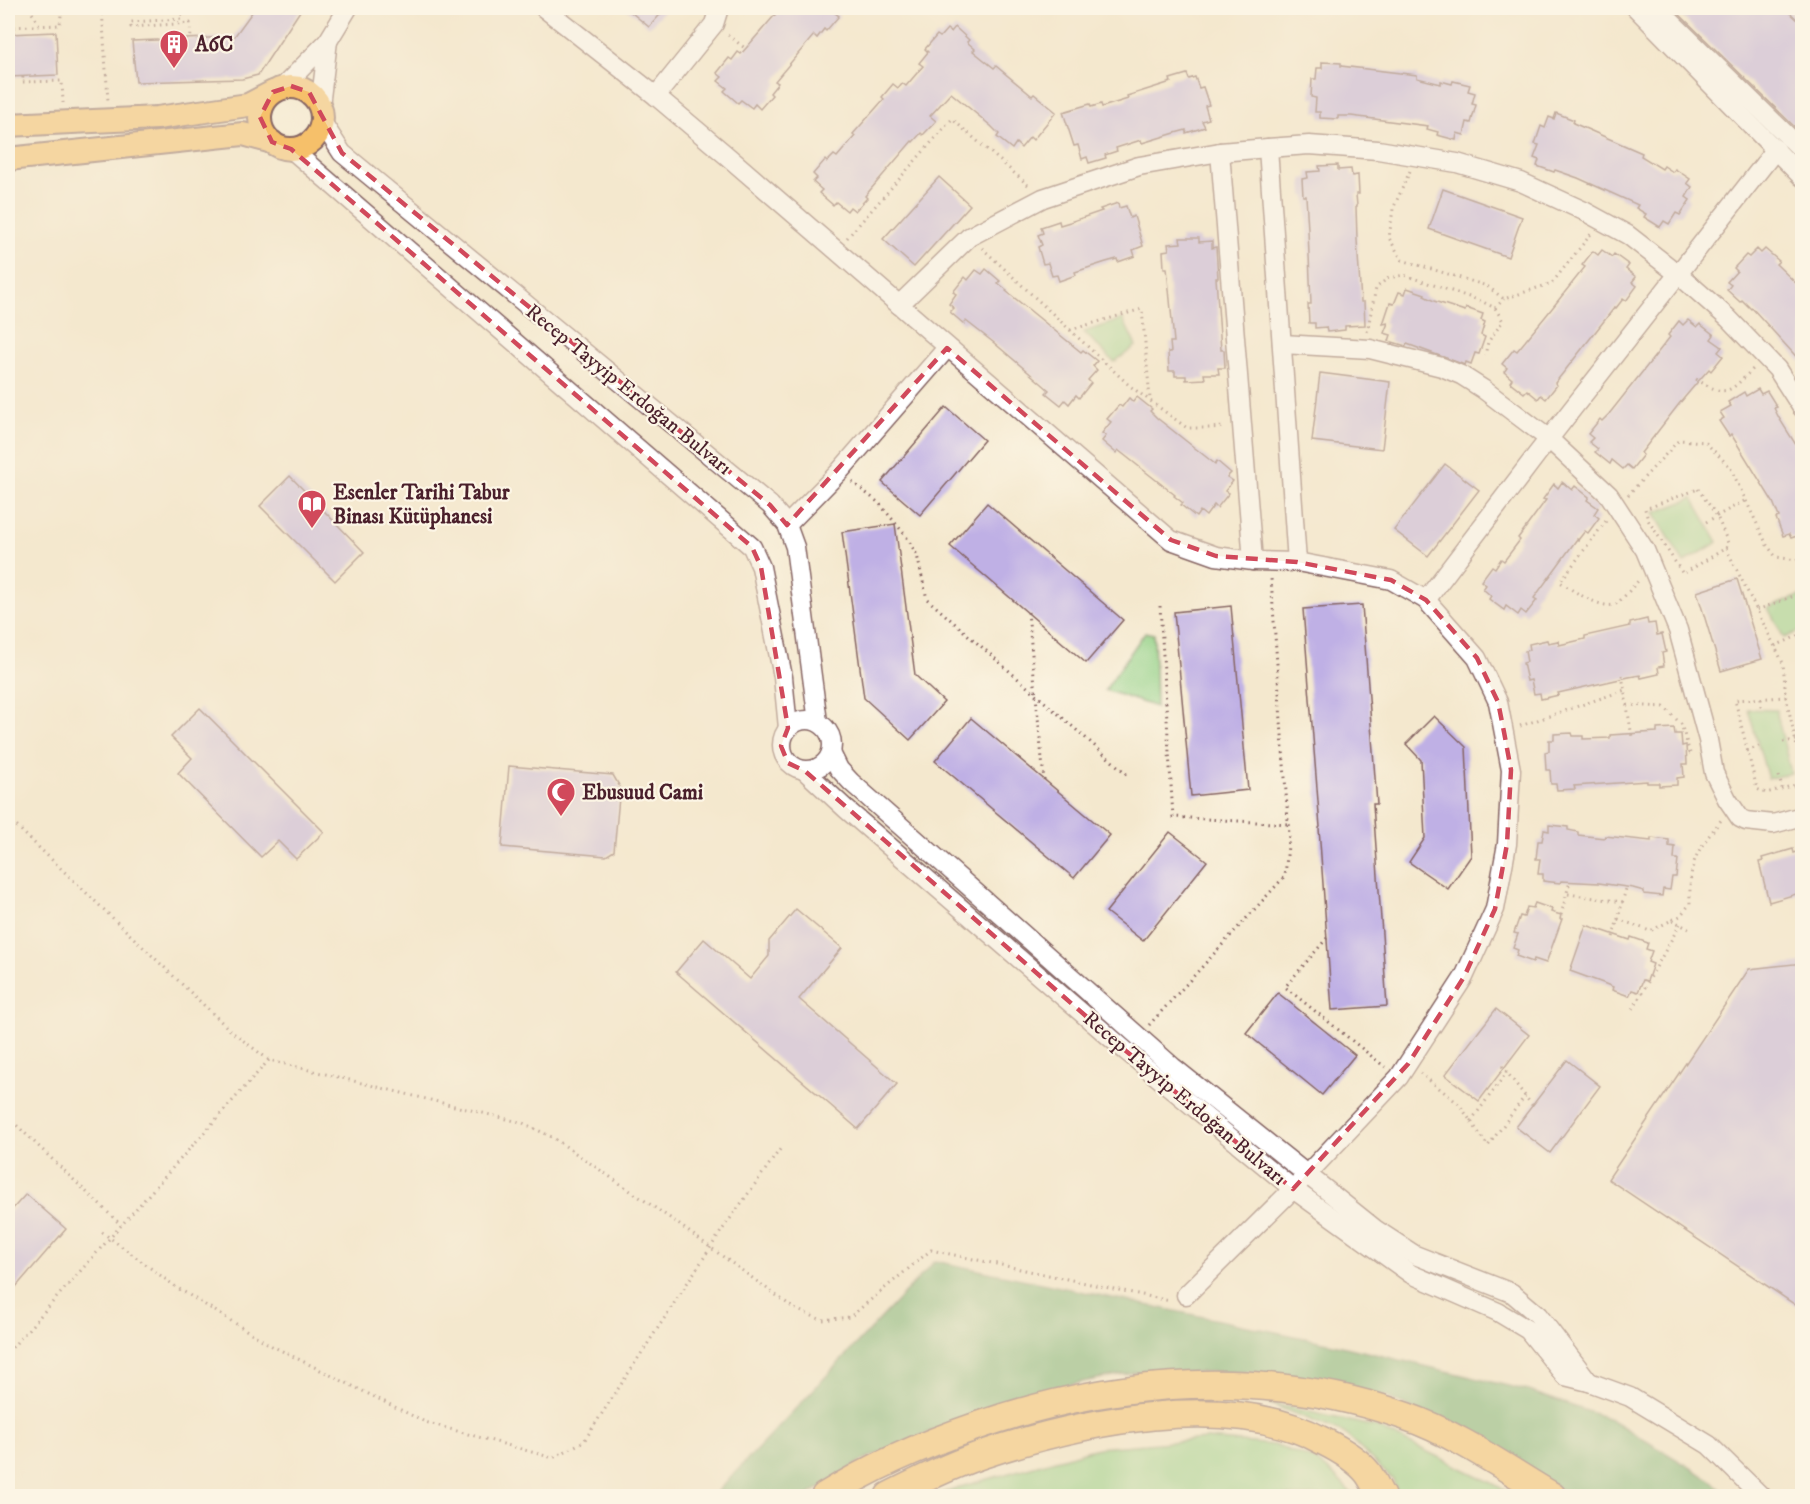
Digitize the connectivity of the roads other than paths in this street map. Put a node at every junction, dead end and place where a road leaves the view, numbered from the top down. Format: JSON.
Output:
{"nodes":[{"id":1,"x":348,"y":8,"type":"edge"},
{"id":2,"x":544,"y":8,"type":"edge"},
{"id":3,"x":719,"y":8,"type":"edge"},
{"id":4,"x":1635,"y":8,"type":"edge"},
{"id":5,"x":1657,"y":8,"type":"edge"},
{"id":6,"x":328,"y":41,"type":"junction"},
{"id":7,"x":277,"y":90,"type":"junction"},
{"id":8,"x":656,"y":96,"type":"junction"},
{"id":9,"x":321,"y":114,"type":"junction"},
{"id":10,"x":8,"y":125,"type":"edge"},
{"id":11,"x":281,"y":146,"type":"junction"},
{"id":12,"x":1268,"y":148,"type":"junction"},
{"id":13,"x":1776,"y":150,"type":"junction"},
{"id":14,"x":1803,"y":150,"type":"edge"},
{"id":15,"x":1220,"y":152,"type":"junction"},
{"id":16,"x":8,"y":159,"type":"edge"},
{"id":17,"x":1803,"y":177,"type":"edge"},
{"id":18,"x":1678,"y":274,"type":"junction"},
{"id":19,"x":899,"y":305,"type":"junction"},
{"id":20,"x":1282,"y":344,"type":"junction"},
{"id":21,"x":947,"y":348,"type":"junction"},
{"id":22,"x":1803,"y":408,"type":"edge"},
{"id":23,"x":1548,"y":439,"type":"junction"},
{"id":24,"x":787,"y":525,"type":"junction"},
{"id":25,"x":1261,"y":561,"type":"junction"},
{"id":26,"x":1297,"y":562,"type":"junction"},
{"id":27,"x":1426,"y":600,"type":"junction"},
{"id":28,"x":818,"y":722,"type":"junction"},
{"id":29,"x":788,"y":728,"type":"junction"},
{"id":30,"x":831,"y":753,"type":"junction"},
{"id":31,"x":805,"y":771,"type":"junction"},
{"id":32,"x":1803,"y":816,"type":"edge"},
{"id":33,"x":1307,"y":1174,"type":"junction"},
{"id":34,"x":1293,"y":1189,"type":"junction"},
{"id":35,"x":1186,"y":1295,"type":"dead end"},
{"id":36,"x":1589,"y":1382,"type":"junction"},
{"id":37,"x":825,"y":1497,"type":"edge"},
{"id":38,"x":889,"y":1497,"type":"edge"},
{"id":39,"x":1382,"y":1497,"type":"edge"},
{"id":40,"x":1552,"y":1497,"type":"edge"},
{"id":41,"x":1761,"y":1497,"type":"edge"}],
"edges":[{"from":1,"to":6,"type":"street"},
{"from":2,"to":8,"type":"street"},
{"from":3,"to":8,"type":"street"},
{"from":4,"to":13,"type":"street"},
{"from":5,"to":14,"type":"street"},
{"from":6,"to":7,"type":"street"},
{"from":6,"to":9,"type":"street"},
{"from":7,"to":9,"type":"main road"},
{"from":7,"to":10,"type":"main road"},
{"from":7,"to":11,"type":"main road"},
{"from":8,"to":19,"type":"street"},
{"from":9,"to":11,"type":"main road"},
{"from":9,"to":24,"type":"street","name":"Recep Tayyip Erdoğan Bulvarı"},
{"from":11,"to":16,"type":"main road","name":"Recep Tayyip Erdoğan Bulvarı"},
{"from":11,"to":29,"type":"street","name":"Recep Tayyip Erdoğan Bulvarı"},
{"from":12,"to":15,"type":"street"},
{"from":12,"to":18,"type":"street"},
{"from":12,"to":20,"type":"street"},
{"from":13,"to":17,"type":"street"},
{"from":13,"to":18,"type":"street"},
{"from":15,"to":19,"type":"street"},
{"from":15,"to":25,"type":"street"},
{"from":18,"to":22,"type":"street"},
{"from":18,"to":23,"type":"street"},
{"from":19,"to":21,"type":"street"},
{"from":20,"to":23,"type":"street"},
{"from":20,"to":26,"type":"street"},
{"from":21,"to":24,"type":"street"},
{"from":21,"to":25,"type":"street"},
{"from":23,"to":27,"type":"street"},
{"from":23,"to":32,"type":"street"},
{"from":24,"to":28,"type":"street","name":"Recep Tayyip Erdoğan Bulvarı"},
{"from":25,"to":26,"type":"street"},
{"from":26,"to":27,"type":"street"},
{"from":27,"to":33,"type":"street"},
{"from":28,"to":29,"type":"street"},
{"from":28,"to":30,"type":"street"},
{"from":29,"to":31,"type":"street"},
{"from":30,"to":31,"type":"street"},
{"from":30,"to":33,"type":"street","name":"Recep Tayyip Erdoğan Bulvarı"},
{"from":31,"to":34,"type":"street","name":"Recep Tayyip Erdoğan Bulvarı"},
{"from":33,"to":34,"type":"street"},
{"from":33,"to":36,"type":"street","name":"Recep Tayyip Erdoğan Bulvarı"},
{"from":34,"to":35,"type":"street"},
{"from":34,"to":36,"type":"street","name":"Recep Tayyip Erdoğan Bulvarı"},
{"from":36,"to":41,"type":"street","name":"Recep Tayyip Erdoğan Bulvarı"},
{"from":37,"to":40,"type":"highway"},
{"from":38,"to":39,"type":"highway"}]}
